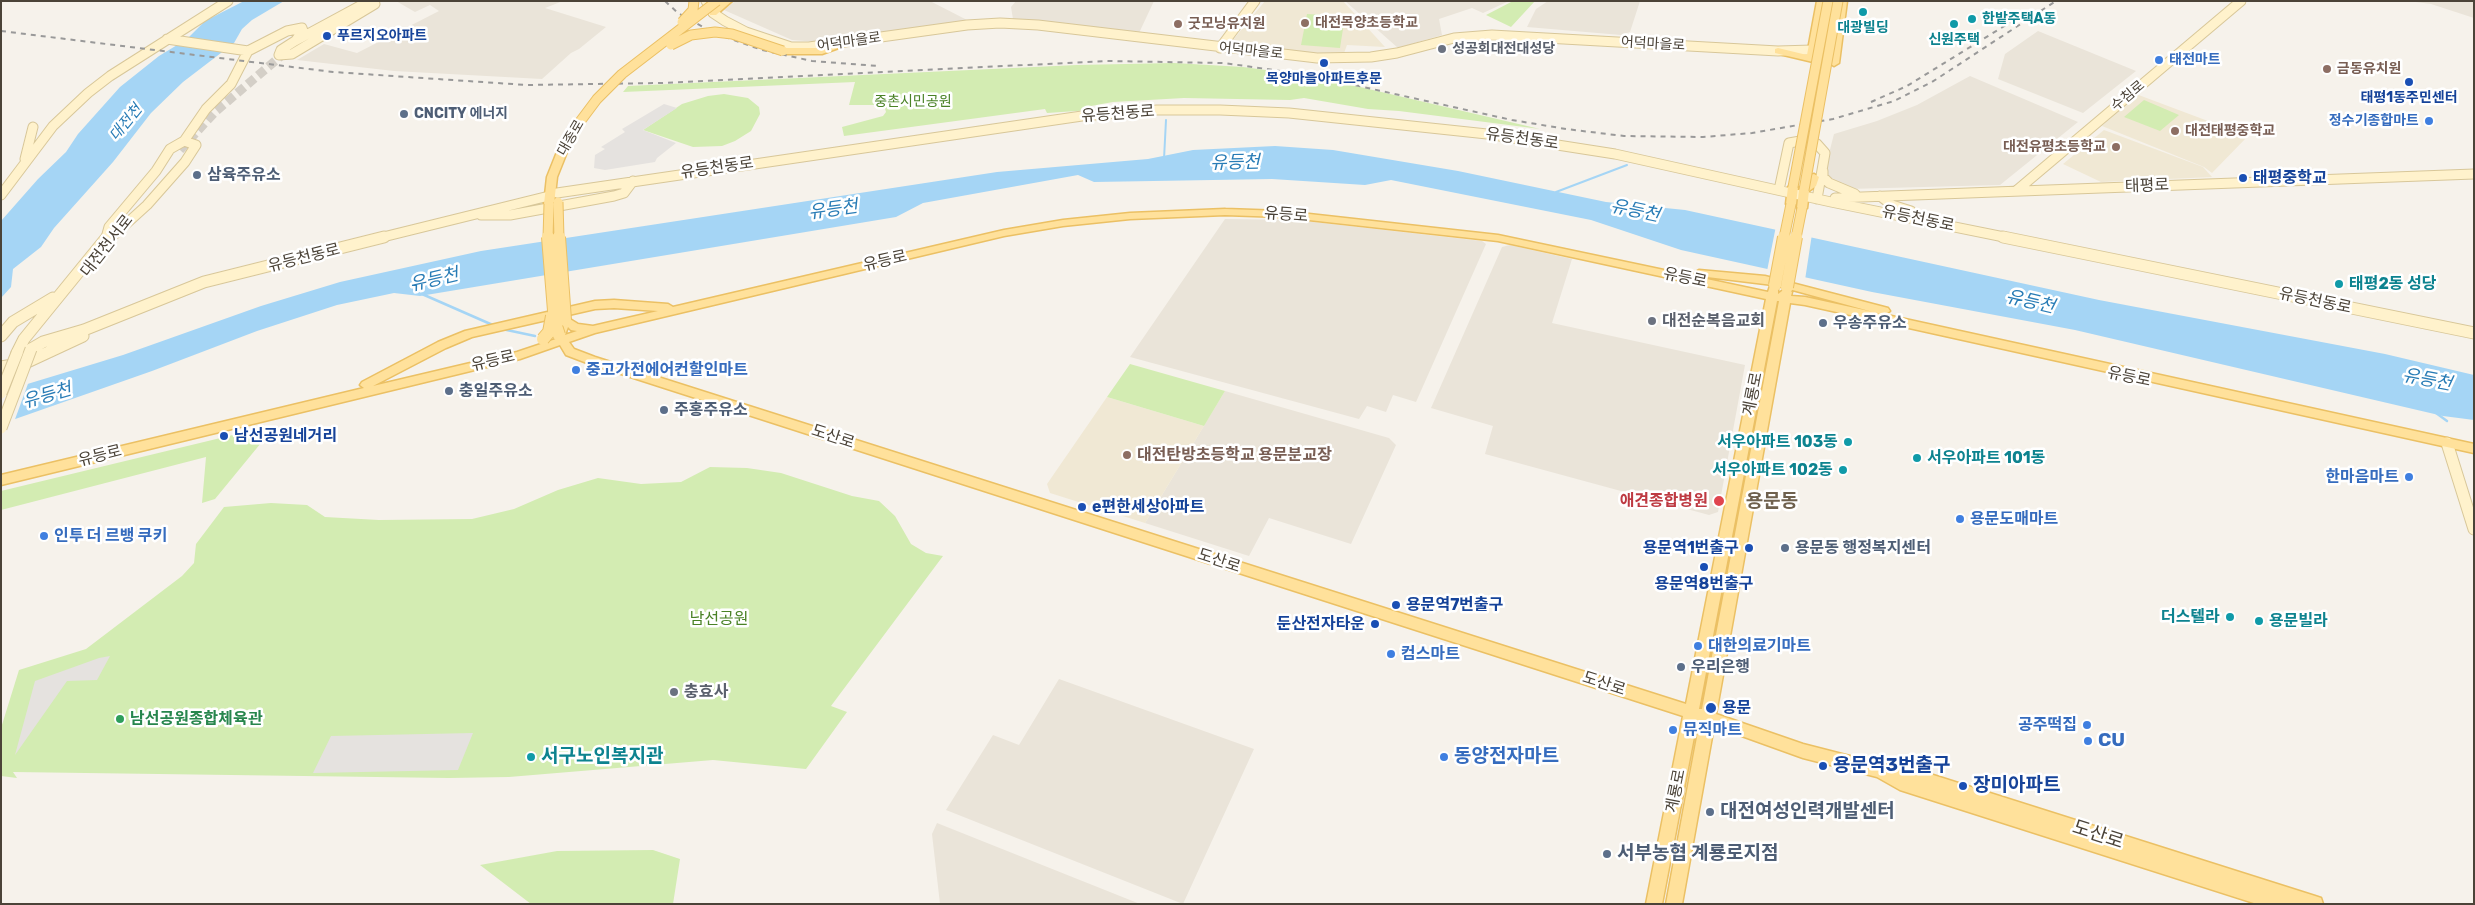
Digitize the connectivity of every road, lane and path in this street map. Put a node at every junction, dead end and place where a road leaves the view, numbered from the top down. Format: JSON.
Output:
{"nodes":[{"id":1,"x":226,"y":1,"type":"edge"},
{"id":2,"x":694,"y":1,"type":"edge"},
{"id":3,"x":718,"y":1,"type":"edge"},
{"id":4,"x":726,"y":1,"type":"edge"},
{"id":5,"x":1256,"y":1,"type":"edge"},
{"id":6,"x":1821,"y":1,"type":"edge"},
{"id":7,"x":1828,"y":1,"type":"edge"},
{"id":8,"x":1838,"y":1,"type":"edge"},
{"id":9,"x":1843,"y":1,"type":"edge"},
{"id":10,"x":2240,"y":1,"type":"edge"},
{"id":11,"x":374,"y":2,"type":"edge"},
{"id":12,"x":709,"y":3,"type":"edge"},
{"id":13,"x":713,"y":14,"type":"junction"},
{"id":14,"x":167,"y":39,"type":"junction"},
{"id":15,"x":844,"y":43,"type":"junction"},
{"id":16,"x":294,"y":46,"type":"junction"},
{"id":17,"x":661,"y":47,"type":"junction"},
{"id":18,"x":1220,"y":48,"type":"junction"},
{"id":19,"x":244,"y":50,"type":"junction"},
{"id":20,"x":1778,"y":51,"type":"joint"},
{"id":21,"x":1810,"y":56,"type":"junction"},
{"id":22,"x":33,"y":127,"type":"dead end"},
{"id":23,"x":185,"y":147,"type":"junction"},
{"id":24,"x":23,"y":165,"type":"junction"},
{"id":25,"x":1819,"y":174,"type":"junction"},
{"id":26,"x":2474,"y":174,"type":"edge"},
{"id":27,"x":2032,"y":177,"type":"junction"},
{"id":28,"x":633,"y":181,"type":"junction"},
{"id":29,"x":2056,"y":189,"type":"junction"},
{"id":30,"x":1780,"y":190,"type":"junction"},
{"id":31,"x":2016,"y":190,"type":"junction"},
{"id":32,"x":1804,"y":193,"type":"junction"},
{"id":33,"x":1,"y":195,"type":"edge"},
{"id":34,"x":1792,"y":195,"type":"junction"},
{"id":35,"x":1869,"y":196,"type":"junction"},
{"id":36,"x":1880,"y":196,"type":"junction"},
{"id":37,"x":553,"y":199,"type":"junction"},
{"id":38,"x":1819,"y":199,"type":"junction"},
{"id":39,"x":474,"y":214,"type":"junction"},
{"id":40,"x":110,"y":236,"type":"junction"},
{"id":41,"x":1634,"y":267,"type":"junction"},
{"id":42,"x":80,"y":270,"type":"junction"},
{"id":43,"x":1780,"y":292,"type":"junction"},
{"id":44,"x":165,"y":296,"type":"junction"},
{"id":45,"x":554,"y":301,"type":"junction"},
{"id":46,"x":698,"y":306,"type":"junction"},
{"id":47,"x":565,"y":320,"type":"junction"},
{"id":48,"x":43,"y":327,"type":"junction"},
{"id":49,"x":2474,"y":327,"type":"edge"},
{"id":50,"x":596,"y":329,"type":"junction"},
{"id":51,"x":2474,"y":333,"type":"edge"},
{"id":52,"x":1,"y":336,"type":"edge"},
{"id":53,"x":63,"y":336,"type":"junction"},
{"id":54,"x":561,"y":338,"type":"junction"},
{"id":55,"x":1980,"y":340,"type":"junction"},
{"id":56,"x":30,"y":349,"type":"junction"},
{"id":57,"x":520,"y":355,"type":"junction"},
{"id":58,"x":1,"y":367,"type":"edge"},
{"id":59,"x":1,"y":393,"type":"edge"},
{"id":60,"x":337,"y":398,"type":"junction"},
{"id":61,"x":1,"y":428,"type":"edge"},
{"id":62,"x":2448,"y":446,"type":"junction"},
{"id":63,"x":2474,"y":449,"type":"edge"},
{"id":64,"x":2474,"y":454,"type":"edge"},
{"id":65,"x":1,"y":480,"type":"edge"},
{"id":66,"x":2474,"y":529,"type":"edge"},
{"id":67,"x":1691,"y":712,"type":"junction"},
{"id":68,"x":1709,"y":718,"type":"junction"},
{"id":69,"x":1881,"y":772,"type":"junction"},
{"id":70,"x":1654,"y":904,"type":"edge"},
{"id":71,"x":1674,"y":904,"type":"edge"},
{"id":72,"x":2282,"y":904,"type":"edge"},
{"id":73,"x":2315,"y":904,"type":"edge"}],
"edges":[{"from":1,"to":14,"type":"main road"},
{"from":2,"to":17,"type":"main road","bridge":true},
{"from":3,"to":17,"type":"main road","name":"대종로","bridge":true},
{"from":4,"to":13,"type":"main road"},
{"from":4,"to":17,"type":"main road","name":"대종로"},
{"from":5,"to":18,"type":"main road"},
{"from":6,"to":21,"type":"main road"},
{"from":7,"to":34,"type":"main road","name":"계룡로","bridge":true},
{"from":8,"to":32,"type":"main road","name":"계룡로","bridge":true},
{"from":9,"to":25,"type":"main road"},
{"from":10,"to":27,"type":"main road","name":"수침로"},
{"from":11,"to":16,"type":"main road"},
{"from":11,"to":16,"type":"main road"},
{"from":12,"to":13,"type":"main road"},
{"from":13,"to":15,"type":"main road","name":"어덕마을로"},
{"from":14,"to":19,"type":"main road"},
{"from":14,"to":24,"type":"main road"},
{"from":15,"to":17,"type":"main road","bridge":true},
{"from":15,"to":18,"type":"main road","name":"어덕마을로"},
{"from":16,"to":19,"type":"main road"},
{"from":17,"to":37,"type":"main road","name":"대종로","bridge":true},
{"from":18,"to":20,"type":"main road","name":"어덕마을로"},
{"from":19,"to":23,"type":"main road"},
{"from":20,"to":21,"type":"main road"},
{"from":21,"to":34,"type":"main road"},
{"from":22,"to":24,"type":"main road"},
{"from":23,"to":40,"type":"main road"},
{"from":23,"to":40,"type":"main road"},
{"from":24,"to":33,"type":"main road"},
{"from":25,"to":30,"type":"main road"},
{"from":25,"to":32,"type":"main road"},
{"from":25,"to":35,"type":"main road"},
{"from":25,"to":38,"type":"main road"},
{"from":26,"to":29,"type":"main road","name":"태평로"},
{"from":27,"to":29,"type":"main road"},
{"from":27,"to":31,"type":"main road","name":"수침로"},
{"from":28,"to":30,"type":"main road","name":"유등천동로"},
{"from":28,"to":37,"type":"main road","name":"유등천동로"},
{"from":28,"to":39,"type":"main road"},
{"from":29,"to":31,"type":"main road","name":"태평로"},
{"from":30,"to":34,"type":"main road","name":"유등천동로"},
{"from":31,"to":36,"type":"main road","name":"태평로"},
{"from":32,"to":34,"type":"main road","name":"유등천동로"},
{"from":32,"to":38,"type":"main road","name":"유등천동로"},
{"from":32,"to":43,"type":"main road","name":"계룡로","bridge":true},
{"from":34,"to":43,"type":"main road","name":"계룡로","bridge":true},
{"from":35,"to":36,"type":"main road","name":"태평로"},
{"from":35,"to":38,"type":"main road","name":"태평로"},
{"from":36,"to":49,"type":"main road","name":"유등천동로"},
{"from":37,"to":39,"type":"main road","name":"유등천동로"},
{"from":37,"to":45,"type":"main road","name":"대종로","bridge":true},
{"from":37,"to":47,"type":"main road","name":"대종로","bridge":true},
{"from":38,"to":51,"type":"main road","name":"유등천동로"},
{"from":39,"to":44,"type":"main road","name":"유등천동로"},
{"from":40,"to":42,"type":"main road"},
{"from":40,"to":48,"type":"main road","name":"대전천서로"},
{"from":41,"to":43,"type":"main road","name":"유등로"},
{"from":41,"to":46,"type":"main road","name":"유등로"},
{"from":41,"to":55,"type":"main road"},
{"from":42,"to":52,"type":"main road"},
{"from":42,"to":59,"type":"main road","bridge":true},
{"from":43,"to":55,"type":"main road","name":"유등로"},
{"from":43,"to":62,"type":"main road","name":"유등로"},
{"from":43,"to":67,"type":"main road","name":"계룡로"},
{"from":43,"to":68,"type":"main road","name":"계룡로"},
{"from":44,"to":53,"type":"main road","name":"유등천동로"},
{"from":44,"to":58,"type":"main road"},
{"from":45,"to":54,"type":"main road","name":"대종로","bridge":true},
{"from":45,"to":57,"type":"main road","bridge":true},
{"from":46,"to":50,"type":"main road","name":"유등로"},
{"from":46,"to":60,"type":"main road"},
{"from":47,"to":50,"type":"main road"},
{"from":47,"to":54,"type":"main road","name":"대종로","bridge":true},
{"from":48,"to":53,"type":"main road"},
{"from":48,"to":56,"type":"main road","name":"대전천서로"},
{"from":50,"to":54,"type":"main road","name":"유등로"},
{"from":53,"to":56,"type":"main road","name":"유등천동로"},
{"from":54,"to":57,"type":"main road","name":"유등로"},
{"from":54,"to":67,"type":"main road","name":"도산로"},
{"from":55,"to":62,"type":"main road","name":"유등로"},
{"from":56,"to":61,"type":"main road","name":"대전천서로","bridge":true},
{"from":57,"to":60,"type":"main road","name":"유등로"},
{"from":60,"to":65,"type":"main road","name":"유등로"},
{"from":62,"to":63,"type":"main road","name":"유등로"},
{"from":62,"to":64,"type":"main road","name":"유등로"},
{"from":62,"to":66,"type":"main road"},
{"from":67,"to":68,"type":"main road","name":"도산로"},
{"from":67,"to":70,"type":"main road","name":"계룡로"},
{"from":68,"to":69,"type":"main road","name":"도산로"},
{"from":68,"to":71,"type":"main road","name":"계룡로"},
{"from":69,"to":72,"type":"main road","name":"도산로"},
{"from":69,"to":73,"type":"main road","name":"도산로"}]}
